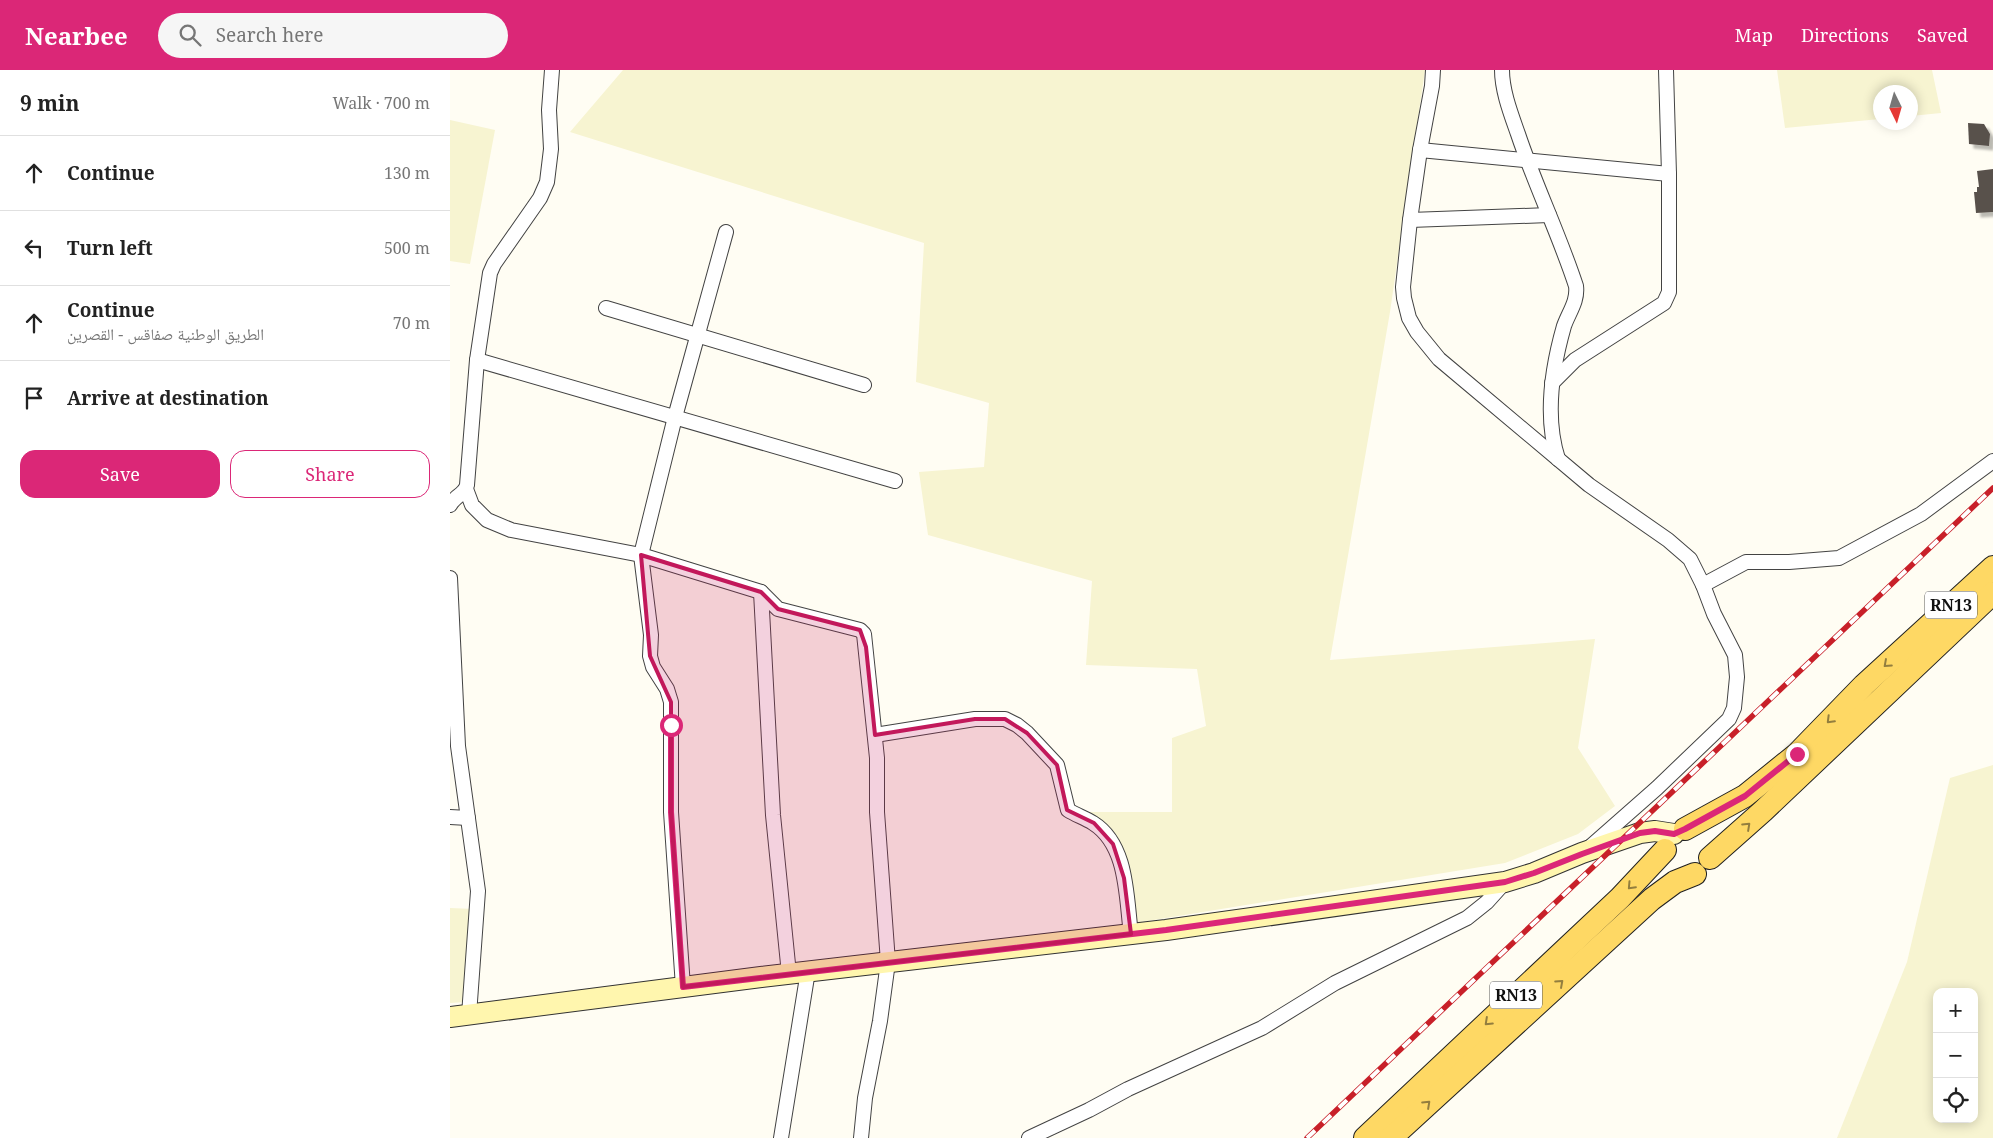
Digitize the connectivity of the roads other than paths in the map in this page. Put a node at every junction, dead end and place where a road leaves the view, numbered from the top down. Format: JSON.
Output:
{"nodes":[{"id":1,"x":552,"y":70,"type":"edge"},
{"id":2,"x":1433,"y":70,"type":"edge"},
{"id":3,"x":1502,"y":70,"type":"edge"},
{"id":4,"x":1666,"y":70,"type":"edge"},
{"id":5,"x":1420,"y":150,"type":"junction"},
{"id":6,"x":1527,"y":160,"type":"junction"},
{"id":7,"x":1669,"y":174,"type":"junction"},
{"id":8,"x":1549,"y":215,"type":"junction"},
{"id":9,"x":1410,"y":220,"type":"junction"},
{"id":10,"x":726,"y":232,"type":"dead end"},
{"id":11,"x":606,"y":308,"type":"dead end"},
{"id":12,"x":698,"y":335,"type":"junction"},
{"id":13,"x":478,"y":360,"type":"junction"},
{"id":14,"x":1552,"y":383,"type":"junction"},
{"id":15,"x":864,"y":385,"type":"dead end"},
{"id":16,"x":675,"y":417,"type":"junction"},
{"id":17,"x":1559,"y":460,"type":"junction"},
{"id":18,"x":1993,"y":461,"type":"edge"},
{"id":19,"x":895,"y":481,"type":"dead end"},
{"id":20,"x":466,"y":488,"type":"junction"},
{"id":21,"x":450,"y":504,"type":"edge"},
{"id":22,"x":641,"y":555,"type":"junction"},
{"id":23,"x":1993,"y":566,"type":"edge"},
{"id":24,"x":450,"y":578,"type":"edge"},
{"id":25,"x":1703,"y":585,"type":"junction"},
{"id":26,"x":761,"y":592,"type":"junction"},
{"id":27,"x":1993,"y":593,"type":"edge"},
{"id":28,"x":452,"y":638,"type":"edge"},
{"id":29,"x":1916,"y":651,"type":"junction"},
{"id":30,"x":1872,"y":692,"type":"junction"},
{"id":31,"x":875,"y":735,"type":"junction"},
{"id":32,"x":450,"y":817,"type":"edge"},
{"id":33,"x":468,"y":818,"type":"junction"},
{"id":34,"x":1674,"y":838,"type":"junction"},
{"id":35,"x":1582,"y":854,"type":"junction"},
{"id":36,"x":1703,"y":866,"type":"junction"},
{"id":37,"x":1505,"y":882,"type":"junction"},
{"id":38,"x":1131,"y":934,"type":"junction"},
{"id":39,"x":888,"y":962,"type":"junction"},
{"id":40,"x":808,"y":972,"type":"junction"},
{"id":41,"x":788,"y":974,"type":"junction"},
{"id":42,"x":683,"y":987,"type":"junction"},
{"id":43,"x":1519,"y":1006,"type":"junction"},
{"id":44,"x":460,"y":1016,"type":"edge"},
{"id":45,"x":781,"y":1138,"type":"edge"},
{"id":46,"x":861,"y":1138,"type":"edge"},
{"id":47,"x":1029,"y":1138,"type":"edge"},
{"id":48,"x":1366,"y":1138,"type":"edge"},
{"id":49,"x":1392,"y":1138,"type":"edge"}],
"edges":[{"from":1,"to":13,"type":"street"},
{"from":2,"to":5,"type":"street"},
{"from":3,"to":6,"type":"street"},
{"from":4,"to":7,"type":"street"},
{"from":5,"to":6,"type":"street"},
{"from":5,"to":9,"type":"street"},
{"from":6,"to":7,"type":"street"},
{"from":6,"to":8,"type":"street"},
{"from":7,"to":14,"type":"street"},
{"from":8,"to":9,"type":"street"},
{"from":8,"to":14,"type":"street"},
{"from":9,"to":17,"type":"street"},
{"from":10,"to":12,"type":"street"},
{"from":11,"to":12,"type":"street"},
{"from":12,"to":15,"type":"street"},
{"from":12,"to":16,"type":"street"},
{"from":13,"to":16,"type":"street"},
{"from":13,"to":20,"type":"street"},
{"from":14,"to":17,"type":"street"},
{"from":16,"to":19,"type":"street"},
{"from":16,"to":22,"type":"street"},
{"from":17,"to":25,"type":"street"},
{"from":18,"to":25,"type":"street"},
{"from":20,"to":21,"type":"street"},
{"from":20,"to":22,"type":"street"},
{"from":22,"to":26,"type":"street"},
{"from":22,"to":42,"type":"street"},
{"from":23,"to":29,"type":"main road","number":"RN13"},
{"from":24,"to":28,"type":"street"},
{"from":25,"to":35,"type":"street"},
{"from":26,"to":31,"type":"street"},
{"from":26,"to":41,"type":"street"},
{"from":27,"to":29,"type":"main road","number":"RN13"},
{"from":28,"to":33,"type":"street"},
{"from":29,"to":30,"type":"main road","number":"RN13"},
{"from":30,"to":34,"type":"main road","number":"RN13","one_way":true},
{"from":36,"to":30,"type":"main road","number":"RN13","one_way":true},
{"from":31,"to":38,"type":"street"},
{"from":31,"to":39,"type":"street"},
{"from":32,"to":33,"type":"street"},
{"from":33,"to":44,"type":"street"},
{"from":34,"to":35,"type":"main road"},
{"from":34,"to":36,"type":"main road"},
{"from":34,"to":36,"type":"main road"},
{"from":34,"to":43,"type":"main road","number":"RN13","one_way":true},
{"from":35,"to":37,"type":"main road"},
{"from":43,"to":36,"type":"main road","number":"RN13","one_way":true},
{"from":37,"to":38,"type":"main road"},
{"from":37,"to":47,"type":"street"},
{"from":38,"to":39,"type":"main road"},
{"from":39,"to":40,"type":"main road"},
{"from":39,"to":46,"type":"street"},
{"from":40,"to":41,"type":"main road"},
{"from":40,"to":45,"type":"street"},
{"from":41,"to":42,"type":"main road"},
{"from":42,"to":44,"type":"main road"},
{"from":43,"to":48,"type":"main road","number":"RN13","one_way":true},
{"from":49,"to":43,"type":"main road","number":"RN13","one_way":true}]}
